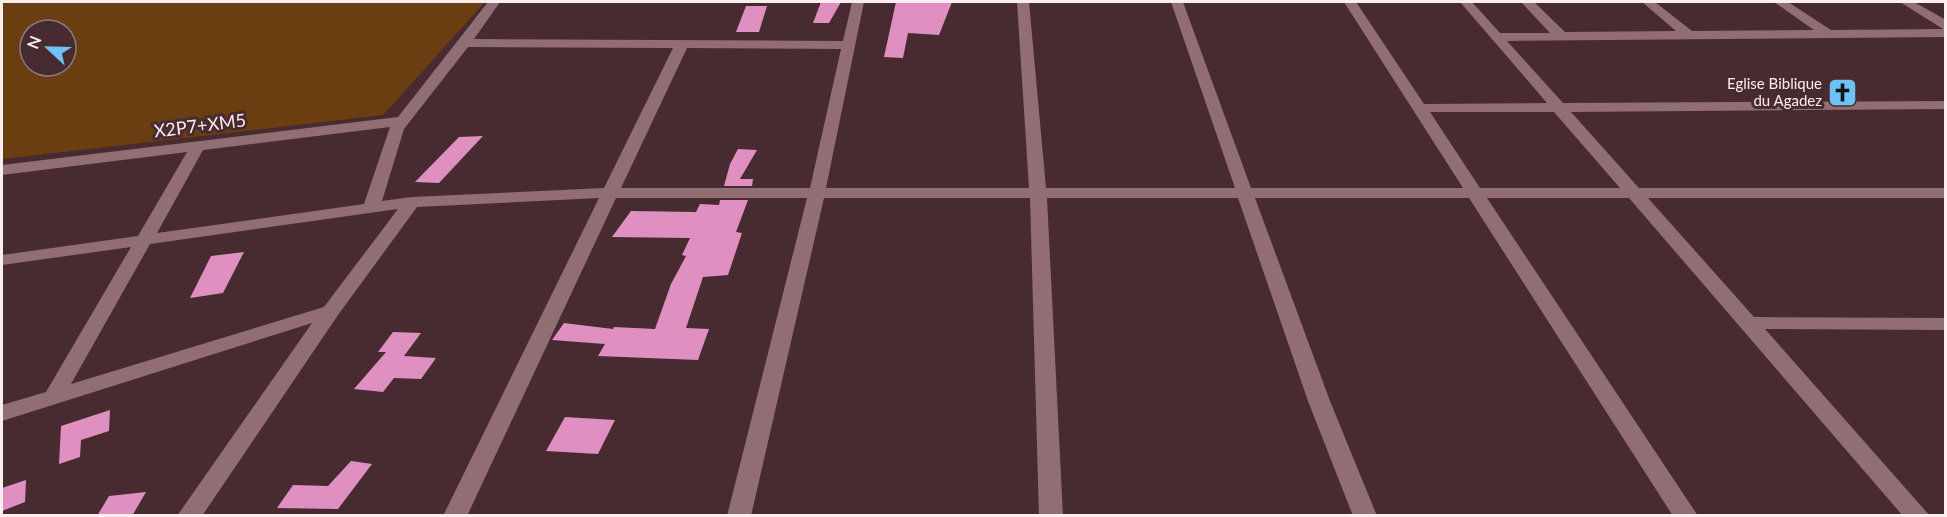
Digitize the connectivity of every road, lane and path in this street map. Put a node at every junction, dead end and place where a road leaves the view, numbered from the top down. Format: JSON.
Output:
{"nodes":[{"id":1,"x":494,"y":2,"type":"edge"},
{"id":2,"x":858,"y":2,"type":"edge"},
{"id":3,"x":1023,"y":2,"type":"edge"},
{"id":4,"x":1177,"y":2,"type":"edge"},
{"id":5,"x":1350,"y":2,"type":"edge"},
{"id":6,"x":1466,"y":2,"type":"edge"},
{"id":7,"x":1527,"y":2,"type":"edge"},
{"id":8,"x":1648,"y":2,"type":"edge"},
{"id":9,"x":1780,"y":2,"type":"edge"},
{"id":10,"x":1906,"y":2,"type":"edge"},
{"id":11,"x":1946,"y":26,"type":"edge"},
{"id":12,"x":1946,"y":33,"type":"edge"},
{"id":13,"x":1828,"y":34,"type":"junction"},
{"id":14,"x":1688,"y":35,"type":"junction"},
{"id":15,"x":1561,"y":36,"type":"junction"},
{"id":16,"x":1497,"y":37,"type":"junction"},
{"id":17,"x":464,"y":43,"type":"junction"},
{"id":18,"x":682,"y":44,"type":"junction"},
{"id":19,"x":848,"y":45,"type":"junction"},
{"id":20,"x":1946,"y":105,"type":"edge"},
{"id":21,"x":1559,"y":107,"type":"junction"},
{"id":22,"x":1420,"y":108,"type":"junction"},
{"id":23,"x":403,"y":121,"type":"junction"},
{"id":24,"x":198,"y":146,"type":"junction"},
{"id":25,"x":2,"y":170,"type":"edge"},
{"id":26,"x":609,"y":193,"type":"junction"},
{"id":27,"x":817,"y":193,"type":"junction"},
{"id":28,"x":1038,"y":193,"type":"junction"},
{"id":29,"x":1245,"y":193,"type":"junction"},
{"id":30,"x":1475,"y":193,"type":"junction"},
{"id":31,"x":1635,"y":193,"type":"junction"},
{"id":32,"x":1946,"y":193,"type":"edge"},
{"id":33,"x":412,"y":202,"type":"junction"},
{"id":34,"x":371,"y":208,"type":"junction"},
{"id":35,"x":144,"y":239,"type":"junction"},
{"id":36,"x":2,"y":260,"type":"edge"},
{"id":37,"x":331,"y":311,"type":"junction"},
{"id":38,"x":1749,"y":323,"type":"junction"},
{"id":39,"x":1946,"y":324,"type":"edge"},
{"id":40,"x":54,"y":396,"type":"junction"},
{"id":41,"x":2,"y":413,"type":"edge"},
{"id":42,"x":189,"y":516,"type":"edge"},
{"id":43,"x":455,"y":516,"type":"edge"},
{"id":44,"x":739,"y":516,"type":"edge"},
{"id":45,"x":1051,"y":516,"type":"edge"},
{"id":46,"x":1365,"y":516,"type":"edge"},
{"id":47,"x":1686,"y":516,"type":"edge"},
{"id":48,"x":1918,"y":516,"type":"edge"}],
"edges":[{"from":1,"to":17,"type":"street"},
{"from":2,"to":19,"type":"street"},
{"from":3,"to":28,"type":"street"},
{"from":4,"to":29,"type":"street"},
{"from":5,"to":22,"type":"street"},
{"from":6,"to":16,"type":"street"},
{"from":7,"to":15,"type":"street"},
{"from":8,"to":14,"type":"street"},
{"from":9,"to":13,"type":"street"},
{"from":10,"to":11,"type":"street"},
{"from":12,"to":13,"type":"street"},
{"from":13,"to":14,"type":"street"},
{"from":14,"to":15,"type":"street"},
{"from":15,"to":16,"type":"street"},
{"from":16,"to":21,"type":"street"},
{"from":17,"to":18,"type":"street"},
{"from":17,"to":23,"type":"street"},
{"from":18,"to":19,"type":"street"},
{"from":18,"to":26,"type":"street"},
{"from":19,"to":27,"type":"street"},
{"from":20,"to":21,"type":"street"},
{"from":21,"to":22,"type":"street"},
{"from":21,"to":31,"type":"street"},
{"from":22,"to":30,"type":"street"},
{"from":23,"to":24,"type":"street","name":"X2P7+XM5"},
{"from":23,"to":34,"type":"street"},
{"from":24,"to":25,"type":"street","name":"X2P7+XM5"},
{"from":24,"to":35,"type":"street"},
{"from":26,"to":27,"type":"street"},
{"from":26,"to":33,"type":"street"},
{"from":26,"to":43,"type":"street"},
{"from":27,"to":28,"type":"street"},
{"from":27,"to":44,"type":"street"},
{"from":28,"to":29,"type":"street"},
{"from":28,"to":45,"type":"street"},
{"from":29,"to":30,"type":"street"},
{"from":29,"to":46,"type":"street"},
{"from":30,"to":31,"type":"street"},
{"from":30,"to":47,"type":"street"},
{"from":31,"to":32,"type":"street"},
{"from":31,"to":38,"type":"street"},
{"from":33,"to":34,"type":"street"},
{"from":33,"to":37,"type":"street"},
{"from":34,"to":35,"type":"street"},
{"from":35,"to":36,"type":"street"},
{"from":35,"to":40,"type":"street"},
{"from":37,"to":40,"type":"street"},
{"from":37,"to":42,"type":"street"},
{"from":38,"to":39,"type":"street"},
{"from":38,"to":48,"type":"street"},
{"from":40,"to":41,"type":"street"}]}
